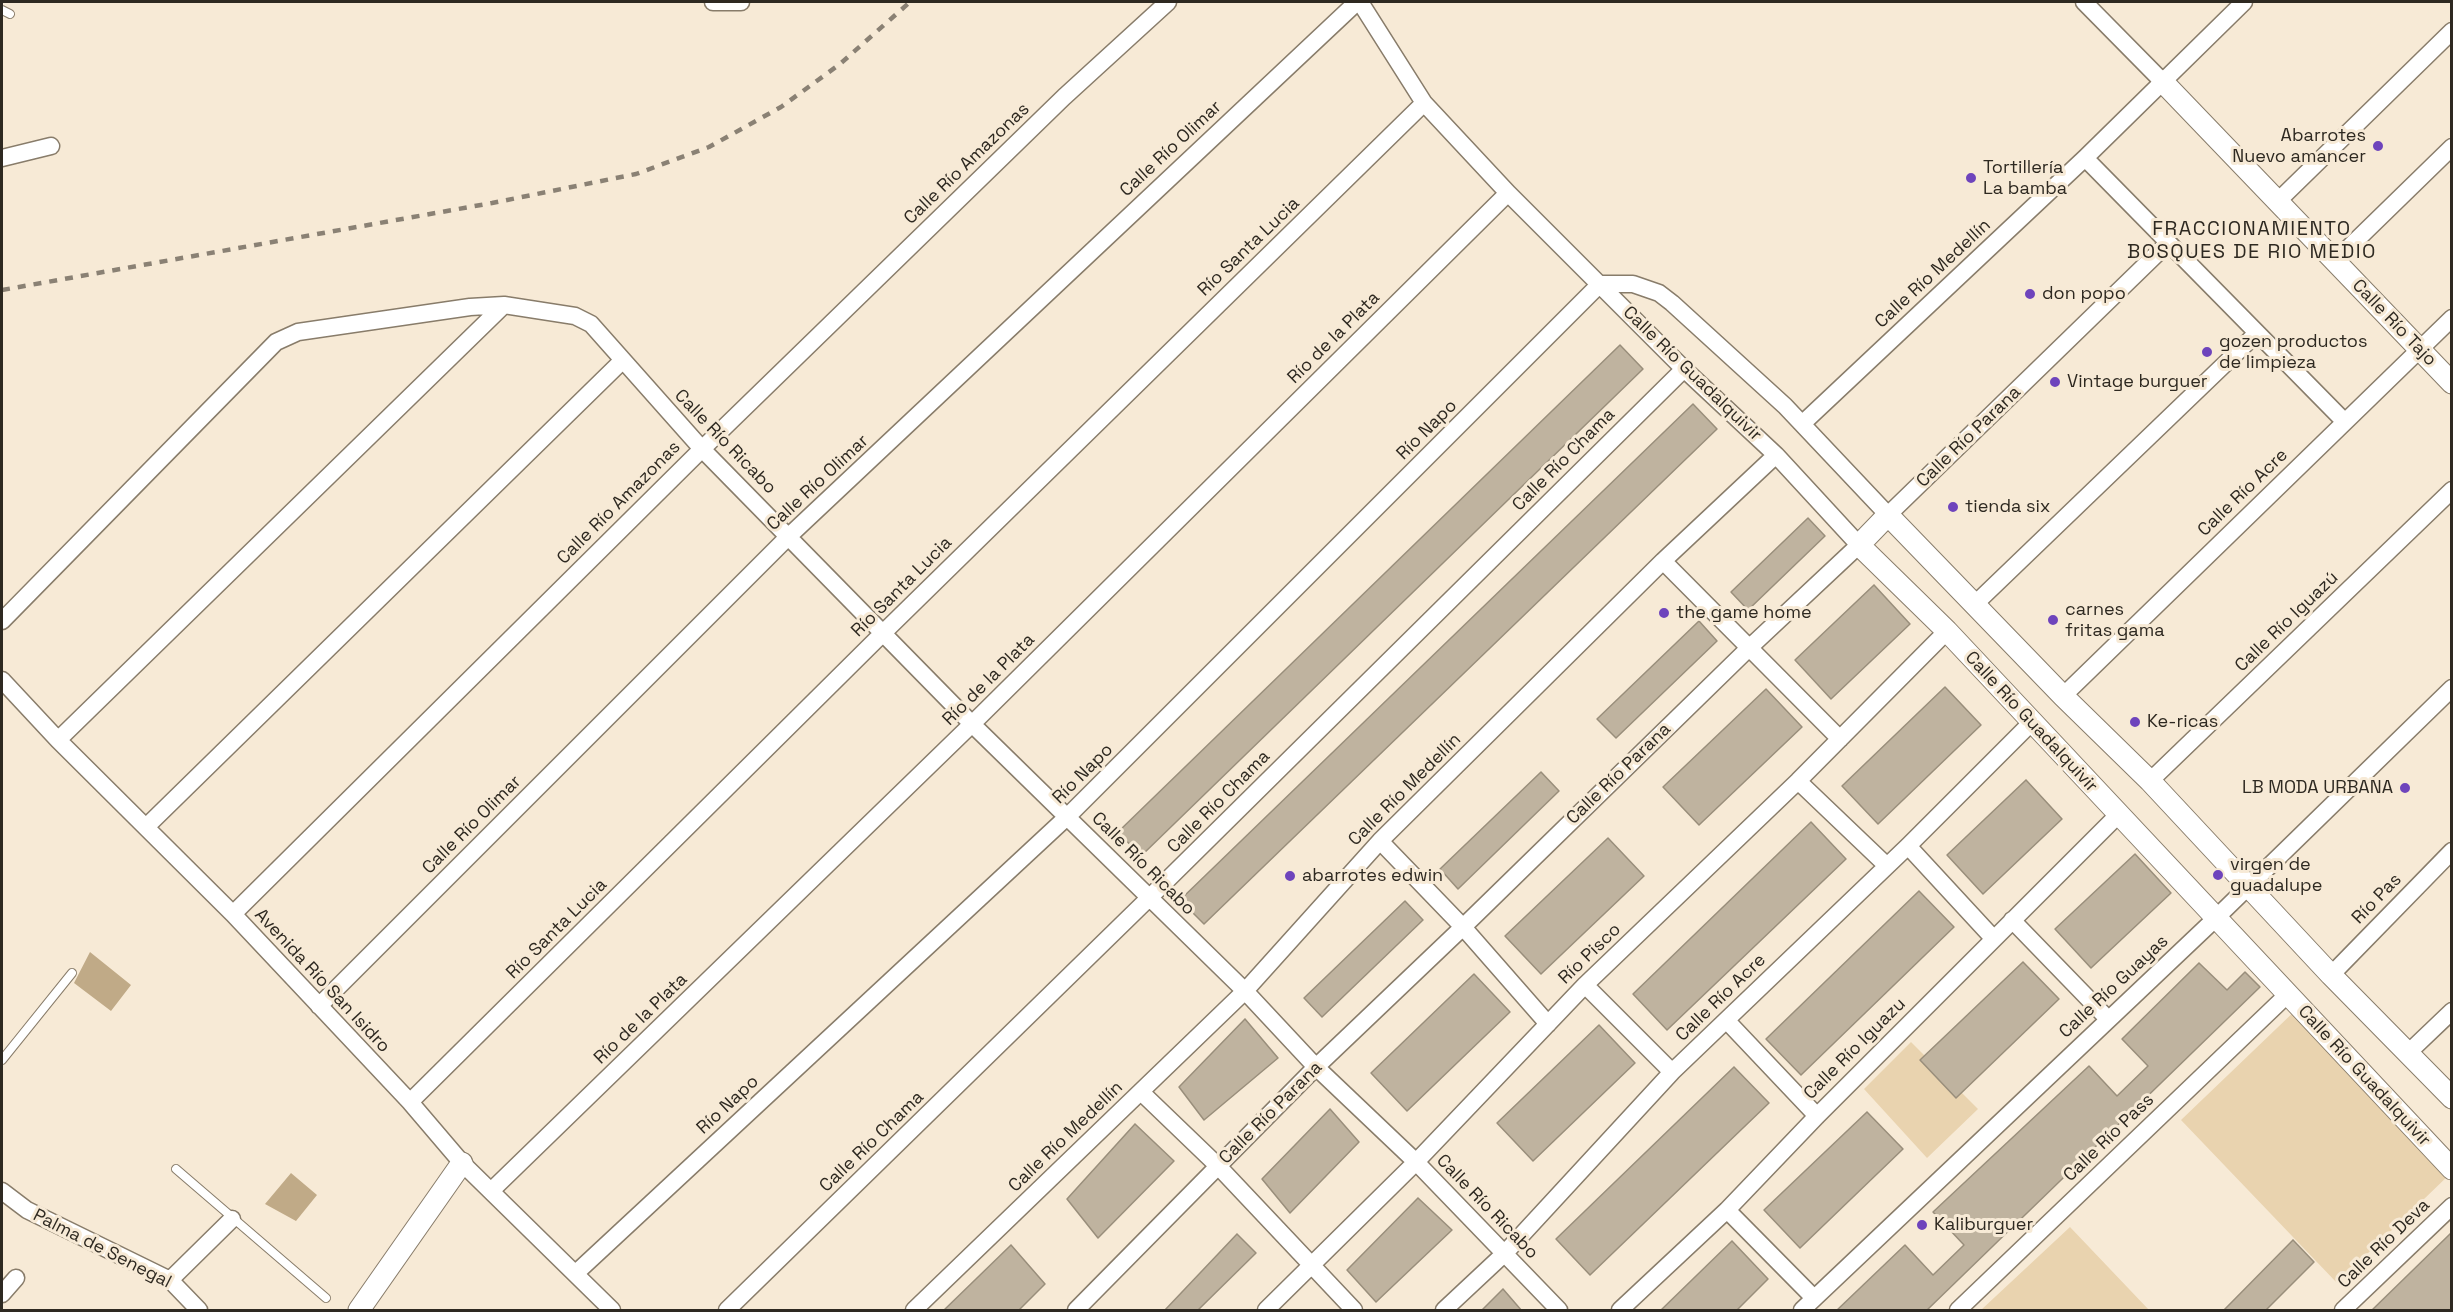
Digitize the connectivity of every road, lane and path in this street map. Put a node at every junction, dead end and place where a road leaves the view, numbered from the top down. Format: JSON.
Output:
{"nodes":[{"id":1,"x":713,"y":2,"type":"edge"},
{"id":2,"x":736,"y":2,"type":"edge"},
{"id":3,"x":1168,"y":2,"type":"edge"},
{"id":4,"x":1358,"y":2,"type":"edge"},
{"id":5,"x":2085,"y":2,"type":"edge"},
{"id":6,"x":2244,"y":2,"type":"edge"},
{"id":7,"x":2451,"y":31,"type":"edge"},
{"id":8,"x":2162,"y":81,"type":"junction"},
{"id":9,"x":1424,"y":103,"type":"junction"},
{"id":10,"x":51,"y":146,"type":"dead end"},
{"id":11,"x":2451,"y":147,"type":"edge"},
{"id":12,"x":2,"y":158,"type":"edge"},
{"id":13,"x":2085,"y":159,"type":"junction"},
{"id":14,"x":1508,"y":193,"type":"junction"},
{"id":15,"x":2279,"y":201,"type":"junction"},
{"id":16,"x":2168,"y":243,"type":"junction"},
{"id":17,"x":2335,"y":261,"type":"junction"},
{"id":18,"x":1600,"y":284,"type":"junction"},
{"id":19,"x":504,"y":305,"type":"junction"},
{"id":20,"x":2451,"y":318,"type":"edge"},
{"id":21,"x":2256,"y":334,"type":"junction"},
{"id":22,"x":2418,"y":350,"type":"junction"},
{"id":23,"x":622,"y":361,"type":"junction"},
{"id":24,"x":1684,"y":369,"type":"junction"},
{"id":25,"x":2451,"y":383,"type":"edge"},
{"id":26,"x":2344,"y":421,"type":"junction"},
{"id":27,"x":1802,"y":424,"type":"junction"},
{"id":28,"x":702,"y":449,"type":"junction"},
{"id":29,"x":1776,"y":455,"type":"junction"},
{"id":30,"x":2451,"y":490,"type":"edge"},
{"id":31,"x":1888,"y":515,"type":"junction"},
{"id":32,"x":789,"y":536,"type":"junction"},
{"id":33,"x":1859,"y":545,"type":"junction"},
{"id":34,"x":1663,"y":561,"type":"junction"},
{"id":35,"x":1974,"y":605,"type":"junction"},
{"id":36,"x":2,"y":621,"type":"edge"},
{"id":37,"x":1947,"y":631,"type":"junction"},
{"id":38,"x":883,"y":633,"type":"junction"},
{"id":39,"x":1749,"y":648,"type":"junction"},
{"id":40,"x":2,"y":680,"type":"edge"},
{"id":41,"x":2451,"y":688,"type":"edge"},
{"id":42,"x":2062,"y":696,"type":"junction"},
{"id":43,"x":2032,"y":722,"type":"junction"},
{"id":44,"x":972,"y":724,"type":"junction"},
{"id":45,"x":1840,"y":739,"type":"junction"},
{"id":46,"x":58,"y":740,"type":"junction"},
{"id":47,"x":1798,"y":781,"type":"junction"},
{"id":48,"x":2150,"y":781,"type":"junction"},
{"id":49,"x":2118,"y":815,"type":"junction"},
{"id":50,"x":1068,"y":816,"type":"junction"},
{"id":51,"x":146,"y":826,"type":"junction"},
{"id":52,"x":1380,"y":841,"type":"junction"},
{"id":53,"x":1908,"y":846,"type":"junction"},
{"id":54,"x":2451,"y":851,"type":"edge"},
{"id":55,"x":1886,"y":865,"type":"junction"},
{"id":56,"x":2247,"y":886,"type":"junction"},
{"id":57,"x":1148,"y":899,"type":"junction"},
{"id":58,"x":233,"y":914,"type":"junction"},
{"id":59,"x":2216,"y":918,"type":"junction"},
{"id":60,"x":2012,"y":920,"type":"junction"},
{"id":61,"x":1463,"y":927,"type":"junction"},
{"id":62,"x":1993,"y":938,"type":"junction"},
{"id":63,"x":72,"y":973,"type":"dead end"},
{"id":64,"x":2331,"y":975,"type":"junction"},
{"id":65,"x":1585,"y":985,"type":"junction"},
{"id":66,"x":1245,"y":991,"type":"junction"},
{"id":67,"x":2288,"y":994,"type":"junction"},
{"id":68,"x":319,"y":1006,"type":"junction"},
{"id":69,"x":2451,"y":1011,"type":"edge"},
{"id":70,"x":2108,"y":1019,"type":"junction"},
{"id":71,"x":1727,"y":1021,"type":"junction"},
{"id":72,"x":1548,"y":1024,"type":"junction"},
{"id":73,"x":2408,"y":1053,"type":"junction"},
{"id":74,"x":2,"y":1060,"type":"edge"},
{"id":75,"x":1316,"y":1067,"type":"junction"},
{"id":76,"x":1672,"y":1072,"type":"junction"},
{"id":77,"x":1141,"y":1092,"type":"junction"},
{"id":78,"x":2451,"y":1098,"type":"edge"},
{"id":79,"x":410,"y":1102,"type":"junction"},
{"id":80,"x":1817,"y":1116,"type":"junction"},
{"id":81,"x":462,"y":1162,"type":"junction"},
{"id":82,"x":1416,"y":1162,"type":"junction"},
{"id":83,"x":1218,"y":1166,"type":"junction"},
{"id":84,"x":176,"y":1169,"type":"dead end"},
{"id":85,"x":2451,"y":1169,"type":"edge"},
{"id":86,"x":492,"y":1190,"type":"junction"},
{"id":87,"x":2,"y":1191,"type":"edge"},
{"id":88,"x":2451,"y":1206,"type":"edge"},
{"id":89,"x":1727,"y":1210,"type":"junction"},
{"id":90,"x":232,"y":1219,"type":"junction"},
{"id":91,"x":1505,"y":1253,"type":"junction"},
{"id":92,"x":1312,"y":1265,"type":"junction"},
{"id":93,"x":576,"y":1273,"type":"junction"},
{"id":94,"x":16,"y":1278,"type":"dead end"},
{"id":95,"x":170,"y":1280,"type":"junction"},
{"id":96,"x":2,"y":1294,"type":"edge"},
{"id":97,"x":326,"y":1298,"type":"dead end"},
{"id":98,"x":1814,"y":1298,"type":"junction"},
{"id":99,"x":199,"y":1311,"type":"edge"},
{"id":100,"x":359,"y":1311,"type":"edge"},
{"id":101,"x":612,"y":1311,"type":"edge"},
{"id":102,"x":727,"y":1311,"type":"edge"},
{"id":103,"x":914,"y":1311,"type":"edge"},
{"id":104,"x":1076,"y":1311,"type":"edge"},
{"id":105,"x":1266,"y":1311,"type":"edge"},
{"id":106,"x":1354,"y":1311,"type":"edge"},
{"id":107,"x":1444,"y":1311,"type":"edge"},
{"id":108,"x":1559,"y":1311,"type":"edge"},
{"id":109,"x":1620,"y":1311,"type":"edge"},
{"id":110,"x":1802,"y":1311,"type":"edge"},
{"id":111,"x":1958,"y":1311,"type":"edge"},
{"id":112,"x":2343,"y":1311,"type":"edge"}],
"edges":[{"from":1,"to":2,"type":"street"},
{"from":3,"to":28,"type":"street","name":"Calle Río Amazonas"},
{"from":4,"to":9,"type":"street","name":"Calle Río Guadalquivir"},
{"from":4,"to":32,"type":"street","name":"Calle Río Olimar"},
{"from":5,"to":8,"type":"street"},
{"from":6,"to":8,"type":"street","name":"Calle Río Medellín"},
{"from":7,"to":15,"type":"street"},
{"from":8,"to":13,"type":"street","name":"Calle Río Medellín"},
{"from":8,"to":15,"type":"street","name":"Calle Río Tajo"},
{"from":9,"to":14,"type":"street","name":"Calle Río Guadalquivir"},
{"from":9,"to":38,"type":"street","name":"Río Santa Lucia"},
{"from":10,"to":12,"type":"street"},
{"from":11,"to":17,"type":"street"},
{"from":13,"to":16,"type":"street"},
{"from":13,"to":27,"type":"street","name":"Calle Río Medellín"},
{"from":14,"to":18,"type":"street","name":"Calle Río Guadalquivir"},
{"from":14,"to":44,"type":"street","name":"Río de la Plata"},
{"from":15,"to":17,"type":"street","name":"Calle Río Tajo"},
{"from":16,"to":21,"type":"street"},
{"from":16,"to":31,"type":"street","name":"Calle Río Parana"},
{"from":17,"to":22,"type":"street","name":"Calle Río Tajo"},
{"from":18,"to":24,"type":"street","name":"Calle Río Guadalquivir"},
{"from":18,"to":27,"type":"street","name":"Calle Río Guadalquivir"},
{"from":18,"to":50,"type":"street","name":"Río Napo"},
{"from":19,"to":23,"type":"street","name":"Calle Río Ricabo"},
{"from":19,"to":36,"type":"street"},
{"from":19,"to":46,"type":"street"},
{"from":20,"to":22,"type":"street","name":"Calle Río Acre"},
{"from":21,"to":26,"type":"street"},
{"from":21,"to":35,"type":"street"},
{"from":22,"to":25,"type":"street","name":"Calle Río Tajo"},
{"from":22,"to":26,"type":"street","name":"Calle Río Acre"},
{"from":23,"to":28,"type":"street","name":"Calle Río Ricabo"},
{"from":23,"to":51,"type":"street"},
{"from":24,"to":29,"type":"street","name":"Calle Río Guadalquivir"},
{"from":24,"to":57,"type":"street","name":"Calle Río Chama"},
{"from":26,"to":42,"type":"street","name":"Calle Río Acre"},
{"from":27,"to":31,"type":"street","name":"Calle Río Guadalquivir"},
{"from":28,"to":32,"type":"street","name":"Calle Río Ricabo"},
{"from":28,"to":58,"type":"street","name":"Calle Río Amazonas"},
{"from":29,"to":33,"type":"street","name":"Calle Río Guadalquivir"},
{"from":29,"to":34,"type":"street","name":"Calle Río Medellín"},
{"from":30,"to":48,"type":"street","name":"Calle Río Iguazú"},
{"from":31,"to":33,"type":"street","name":"Calle Río Parana"},
{"from":31,"to":35,"type":"street","name":"Calle Río Guadalquivir"},
{"from":32,"to":38,"type":"street","name":"Calle Río Ricabo"},
{"from":32,"to":68,"type":"street","name":"Calle Río Olimar"},
{"from":33,"to":37,"type":"street","name":"Calle Río Guadalquivir"},
{"from":33,"to":39,"type":"street","name":"Calle Río Parana"},
{"from":34,"to":39,"type":"street"},
{"from":34,"to":52,"type":"street","name":"Calle Río Medellín"},
{"from":35,"to":42,"type":"street","name":"Calle Río Guadalquivir"},
{"from":37,"to":43,"type":"street","name":"Calle Río Guadalquivir"},
{"from":37,"to":45,"type":"street","name":"Río Pisco"},
{"from":38,"to":44,"type":"street","name":"Calle Río Ricabo"},
{"from":38,"to":79,"type":"street","name":"Río Santa Lucia"},
{"from":39,"to":45,"type":"street"},
{"from":39,"to":61,"type":"street","name":"Calle Río Parana"},
{"from":40,"to":46,"type":"street","name":"Avenida Río San Isidro"},
{"from":41,"to":56,"type":"street","name":"Calle Río Guayas"},
{"from":42,"to":48,"type":"street","name":"Calle Río Guadalquivir"},
{"from":43,"to":49,"type":"street","name":"Calle Río Guadalquivir"},
{"from":43,"to":53,"type":"street","name":"Calle Río Acre"},
{"from":44,"to":50,"type":"street","name":"Calle Río Ricabo"},
{"from":44,"to":86,"type":"street","name":"Río de la Plata"},
{"from":45,"to":47,"type":"street","name":"Río Pisco"},
{"from":46,"to":51,"type":"street","name":"Avenida Río San Isidro"},
{"from":47,"to":55,"type":"street"},
{"from":47,"to":65,"type":"street","name":"Río Pisco"},
{"from":48,"to":56,"type":"street","name":"Calle Río Guadalquivir"},
{"from":49,"to":59,"type":"street","name":"Calle Río Guadalquivir"},
{"from":49,"to":60,"type":"street","name":"Calle Río Iguazu"},
{"from":50,"to":57,"type":"street","name":"Calle Río Ricabo"},
{"from":50,"to":93,"type":"street","name":"Río Napo"},
{"from":51,"to":58,"type":"street","name":"Avenida Río San Isidro"},
{"from":52,"to":61,"type":"street"},
{"from":52,"to":66,"type":"street","name":"Calle Río Medellín"},
{"from":53,"to":55,"type":"street","name":"Calle Río Acre"},
{"from":53,"to":62,"type":"street"},
{"from":54,"to":64,"type":"street","name":"Río Pas"},
{"from":55,"to":71,"type":"street","name":"Calle Río Acre"},
{"from":56,"to":59,"type":"street","name":"Calle Río Guayas"},
{"from":56,"to":64,"type":"street","name":"Calle Río Guadalquivir"},
{"from":57,"to":66,"type":"street","name":"Calle Río Ricabo"},
{"from":57,"to":102,"type":"street","name":"Calle Río Chama"},
{"from":58,"to":68,"type":"street","name":"Avenida Río San Isidro"},
{"from":59,"to":67,"type":"street","name":"Calle Río Guadalquivir"},
{"from":59,"to":70,"type":"street","name":"Calle Río Guayas"},
{"from":60,"to":62,"type":"street","name":"Calle Río Iguazu"},
{"from":60,"to":70,"type":"street"},
{"from":61,"to":72,"type":"street"},
{"from":61,"to":75,"type":"street","name":"Calle Río Parana"},
{"from":62,"to":80,"type":"street","name":"Calle Río Iguazu"},
{"from":63,"to":74,"type":"lane"},
{"from":64,"to":73,"type":"street","name":"Calle Río Guadalquivir"},
{"from":65,"to":72,"type":"street","name":"Río Pisco"},
{"from":65,"to":76,"type":"street"},
{"from":66,"to":75,"type":"street","name":"Calle Río Ricabo"},
{"from":66,"to":77,"type":"street","name":"Calle Río Medellín"},
{"from":67,"to":85,"type":"street","name":"Calle Río Guadalquivir"},
{"from":67,"to":111,"type":"street","name":"Calle Río Pass"},
{"from":68,"to":79,"type":"street","name":"Avenida Río San Isidro"},
{"from":69,"to":73,"type":"street"},
{"from":70,"to":98,"type":"street","name":"Calle Río Guayas"},
{"from":71,"to":76,"type":"street","name":"Calle Río Acre"},
{"from":71,"to":80,"type":"street"},
{"from":72,"to":82,"type":"street","name":"Río Pisco"},
{"from":73,"to":78,"type":"street","name":"Calle Río Guadalquivir"},
{"from":75,"to":82,"type":"street","name":"Calle Río Ricabo"},
{"from":75,"to":83,"type":"street","name":"Calle Río Parana"},
{"from":76,"to":91,"type":"street","name":"Calle Río Acre"},
{"from":77,"to":83,"type":"street"},
{"from":77,"to":103,"type":"street","name":"Calle Río Medellín"},
{"from":79,"to":81,"type":"street","name":"Avenida Río San Isidro"},
{"from":80,"to":89,"type":"street","name":"Calle Río Iguazu"},
{"from":81,"to":86,"type":"street","name":"Avenida Río San Isidro"},
{"from":81,"to":100,"type":"street"},
{"from":82,"to":91,"type":"street","name":"Calle Río Ricabo"},
{"from":82,"to":92,"type":"street","name":"Río Pisco"},
{"from":83,"to":92,"type":"street"},
{"from":83,"to":104,"type":"street","name":"Calle Río Parana"},
{"from":84,"to":90,"type":"lane"},
{"from":86,"to":93,"type":"street","name":"Avenida Río San Isidro"},
{"from":87,"to":95,"type":"street","name":"Palma de Senegal"},
{"from":88,"to":112,"type":"street","name":"Calle Río Deva"},
{"from":89,"to":98,"type":"street"},
{"from":89,"to":109,"type":"street","name":"Calle Río Iguazu"},
{"from":90,"to":95,"type":"street"},
{"from":90,"to":97,"type":"lane"},
{"from":91,"to":107,"type":"street","name":"Calle Río Acre"},
{"from":91,"to":108,"type":"street","name":"Calle Río Ricabo"},
{"from":92,"to":105,"type":"street","name":"Río Pisco"},
{"from":92,"to":106,"type":"street"},
{"from":93,"to":101,"type":"street","name":"Avenida Río San Isidro"},
{"from":94,"to":96,"type":"street"},
{"from":95,"to":99,"type":"street","name":"Palma de Senegal"},
{"from":98,"to":110,"type":"street","name":"Calle Río Guayas"}]}
